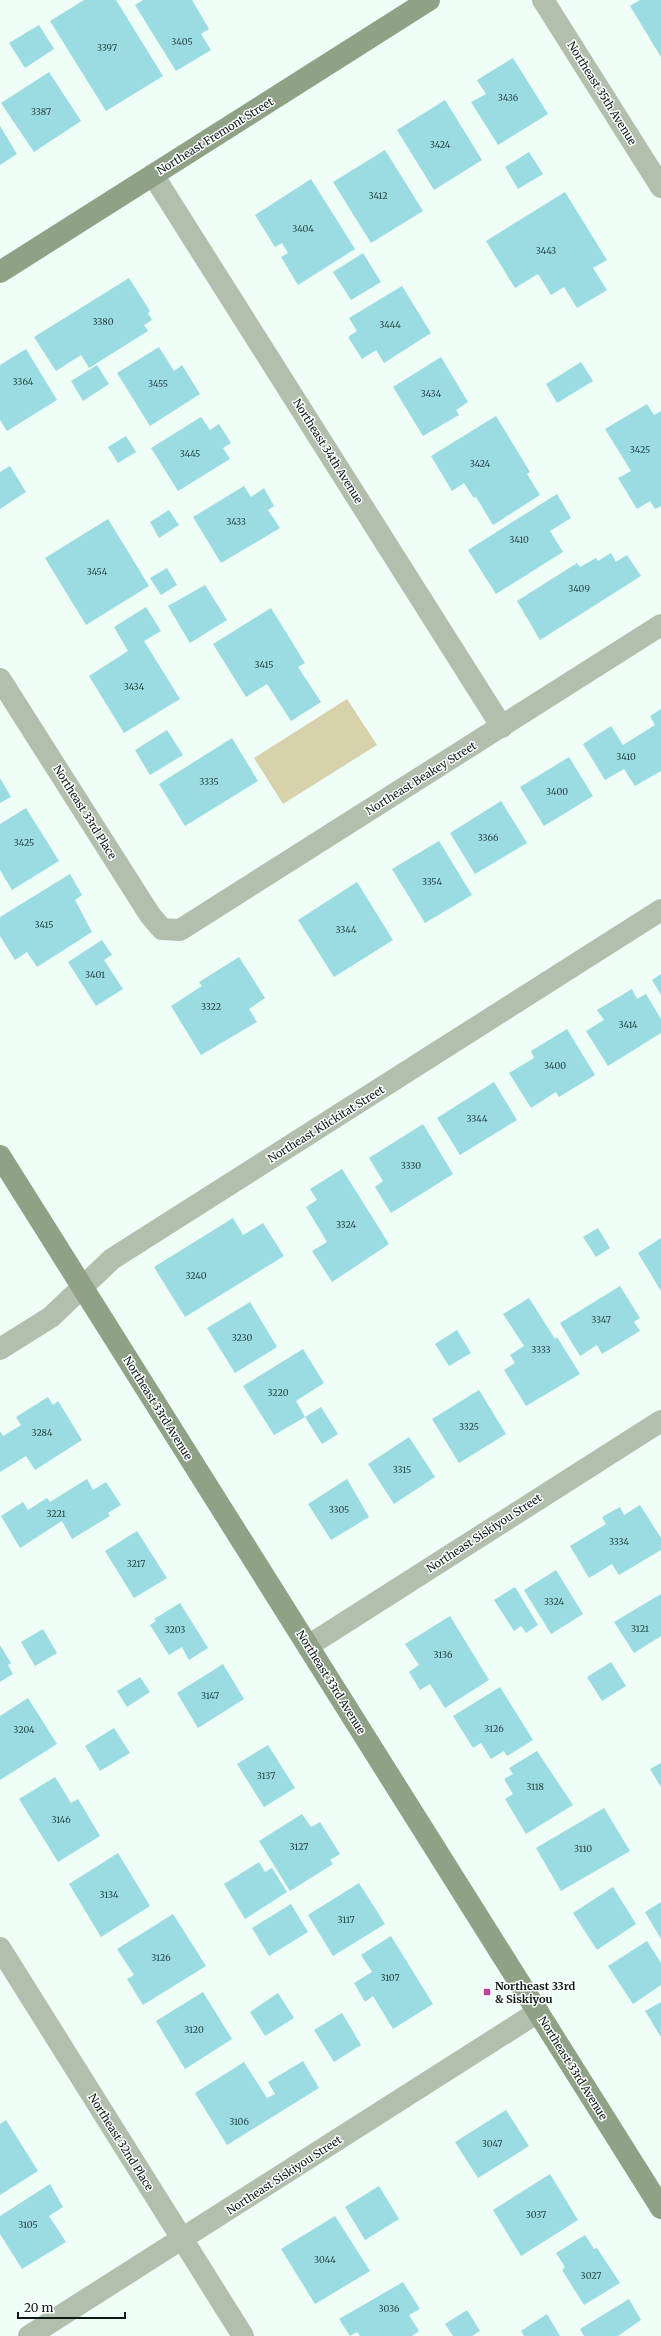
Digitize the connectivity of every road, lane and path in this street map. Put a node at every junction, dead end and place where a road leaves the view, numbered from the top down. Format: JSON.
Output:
{"nodes":[{"id":1,"x":429,"y":0,"type":"edge"},
{"id":2,"x":543,"y":0,"type":"edge"},
{"id":3,"x":153,"y":175,"type":"junction"},
{"id":4,"x":661,"y":187,"type":"edge"},
{"id":5,"x":0,"y":272,"type":"edge"},
{"id":6,"x":661,"y":625,"type":"edge"},
{"id":7,"x":0,"y":679,"type":"edge"},
{"id":8,"x":502,"y":727,"type":"junction"},
{"id":9,"x":661,"y":910,"type":"edge"},
{"id":10,"x":180,"y":930,"type":"joint"},
{"id":11,"x":0,"y":1156,"type":"edge"},
{"id":12,"x":82,"y":1287,"type":"junction"},
{"id":13,"x":0,"y":1349,"type":"edge"},
{"id":14,"x":661,"y":1421,"type":"edge"},
{"id":15,"x":308,"y":1646,"type":"junction"},
{"id":16,"x":0,"y":1948,"type":"edge"},
{"id":17,"x":538,"y":2012,"type":"junction"},
{"id":18,"x":661,"y":2208,"type":"edge"},
{"id":19,"x":183,"y":2240,"type":"junction"},
{"id":20,"x":29,"y":2336,"type":"edge"},
{"id":21,"x":243,"y":2336,"type":"edge"}],
"edges":[{"from":1,"to":3,"type":"main road","name":"Northeast Fremont Street"},
{"from":2,"to":4,"type":"street","name":"Northeast 35th Avenue"},
{"from":3,"to":5,"type":"main road","name":"Northeast Fremont Street"},
{"from":3,"to":8,"type":"street","name":"Northeast 34th Avenue"},
{"from":6,"to":8,"type":"street","name":"Northeast Beakey Street"},
{"from":7,"to":10,"type":"street","name":"Northeast 33rd Place"},
{"from":8,"to":10,"type":"street","name":"Northeast Beakey Street"},
{"from":9,"to":12,"type":"street","name":"Northeast Klickitat Street"},
{"from":11,"to":12,"type":"main road","name":"Northeast 33rd Avenue"},
{"from":12,"to":13,"type":"street","name":"Northeast Klickitat Street"},
{"from":12,"to":15,"type":"main road","name":"Northeast 33rd Avenue"},
{"from":14,"to":15,"type":"street","name":"Northeast Siskiyou Street"},
{"from":15,"to":17,"type":"main road","name":"Northeast 33rd Avenue"},
{"from":16,"to":19,"type":"street","name":"Northeast 32nd Place"},
{"from":17,"to":18,"type":"main road","name":"Northeast 33rd Avenue"},
{"from":17,"to":19,"type":"street","name":"Northeast Siskiyou Street"},
{"from":19,"to":20,"type":"street","name":"Northeast Siskiyou Street"},
{"from":19,"to":21,"type":"street","name":"Northeast 32nd Place"}]}
